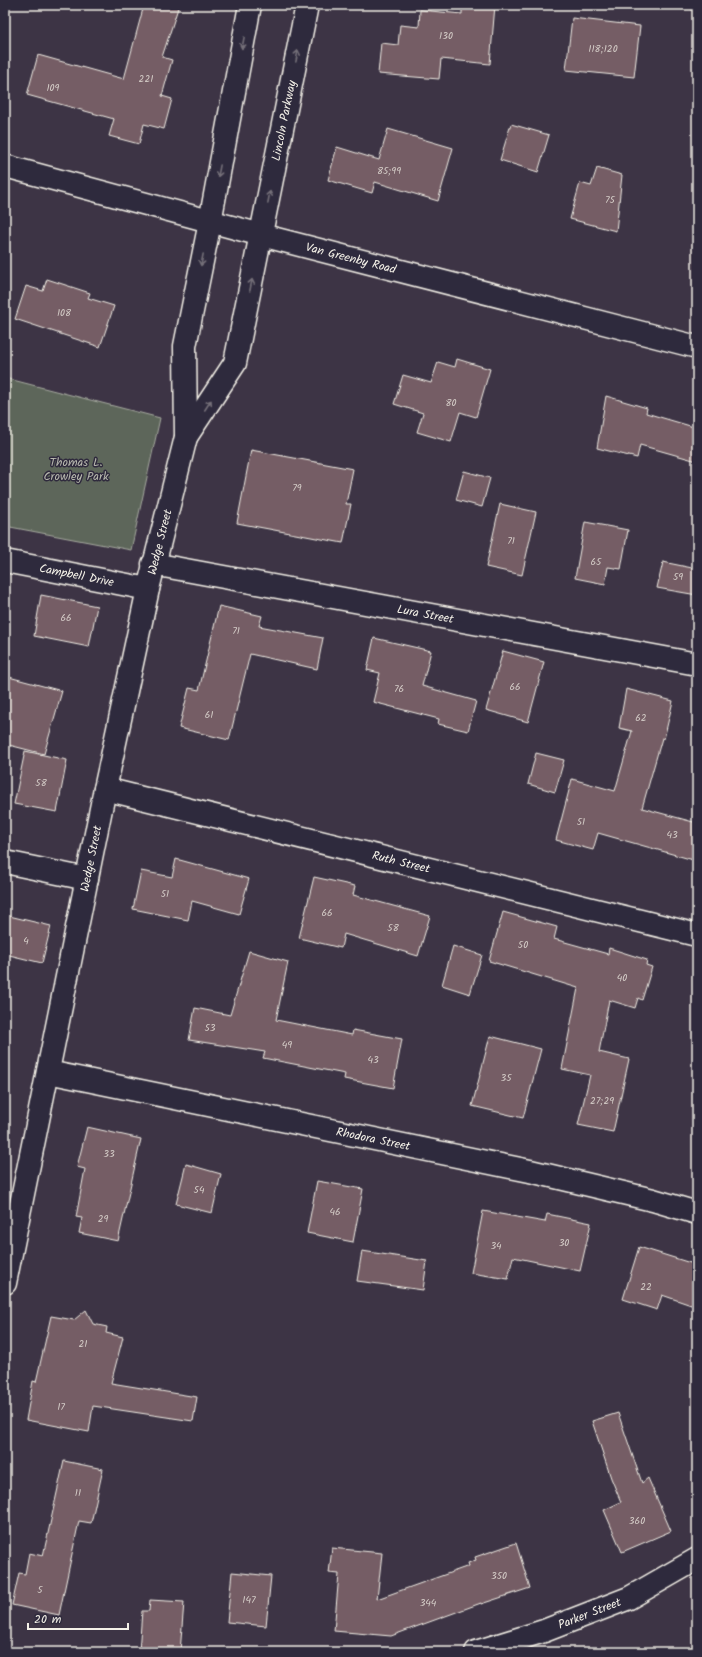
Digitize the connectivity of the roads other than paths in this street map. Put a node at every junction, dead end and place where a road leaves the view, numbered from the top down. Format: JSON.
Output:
{"nodes":[{"id":1,"x":250,"y":5,"type":"edge"},
{"id":2,"x":307,"y":5,"type":"edge"},
{"id":3,"x":5,"y":166,"type":"edge"},
{"id":4,"x":210,"y":222,"type":"junction"},
{"id":5,"x":261,"y":235,"type":"junction"},
{"id":6,"x":697,"y":347,"type":"edge"},
{"id":7,"x":186,"y":437,"type":"junction"},
{"id":8,"x":5,"y":561,"type":"edge"},
{"id":9,"x":153,"y":564,"type":"junction"},
{"id":10,"x":148,"y":589,"type":"junction"},
{"id":11,"x":697,"y":664,"type":"edge"},
{"id":12,"x":105,"y":790,"type":"junction"},
{"id":13,"x":5,"y":862,"type":"edge"},
{"id":14,"x":87,"y":879,"type":"junction"},
{"id":15,"x":697,"y":934,"type":"edge"},
{"id":16,"x":48,"y":1072,"type":"junction"},
{"id":17,"x":697,"y":1213,"type":"edge"},
{"id":18,"x":9,"y":1238,"type":"edge"},
{"id":19,"x":5,"y":1283,"type":"edge"},
{"id":20,"x":697,"y":1559,"type":"edge"},
{"id":21,"x":476,"y":1652,"type":"edge"}],
"edges":[{"from":1,"to":4,"type":"street","one_way":true},
{"from":5,"to":2,"type":"street","name":"Lincoln Parkway","one_way":true},
{"from":3,"to":4,"type":"street","name":"Van Greenby Road"},
{"from":4,"to":5,"type":"street","name":"Van Greenby Road"},
{"from":4,"to":7,"type":"street","name":"Wedge Street","one_way":true},
{"from":5,"to":6,"type":"street","name":"Van Greenby Road"},
{"from":7,"to":5,"type":"street","name":"Wedge Street","one_way":true},
{"from":7,"to":9,"type":"street","name":"Wedge Street"},
{"from":8,"to":10,"type":"street","name":"Campbell Drive"},
{"from":9,"to":10,"type":"street","name":"Wedge Street"},
{"from":9,"to":11,"type":"street","name":"Lura Street"},
{"from":10,"to":12,"type":"street","name":"Wedge Street"},
{"from":12,"to":14,"type":"street","name":"Wedge Street"},
{"from":12,"to":15,"type":"street","name":"Ruth Street"},
{"from":13,"to":14,"type":"street"},
{"from":14,"to":16,"type":"street","name":"Wedge Street"},
{"from":16,"to":17,"type":"street","name":"Rhodora Street"},
{"from":16,"to":18,"type":"street","name":"Wedge Street"},
{"from":18,"to":19,"type":"street","name":"Wedge Street"},
{"from":20,"to":21,"type":"street","name":"Parker Street"}]}
